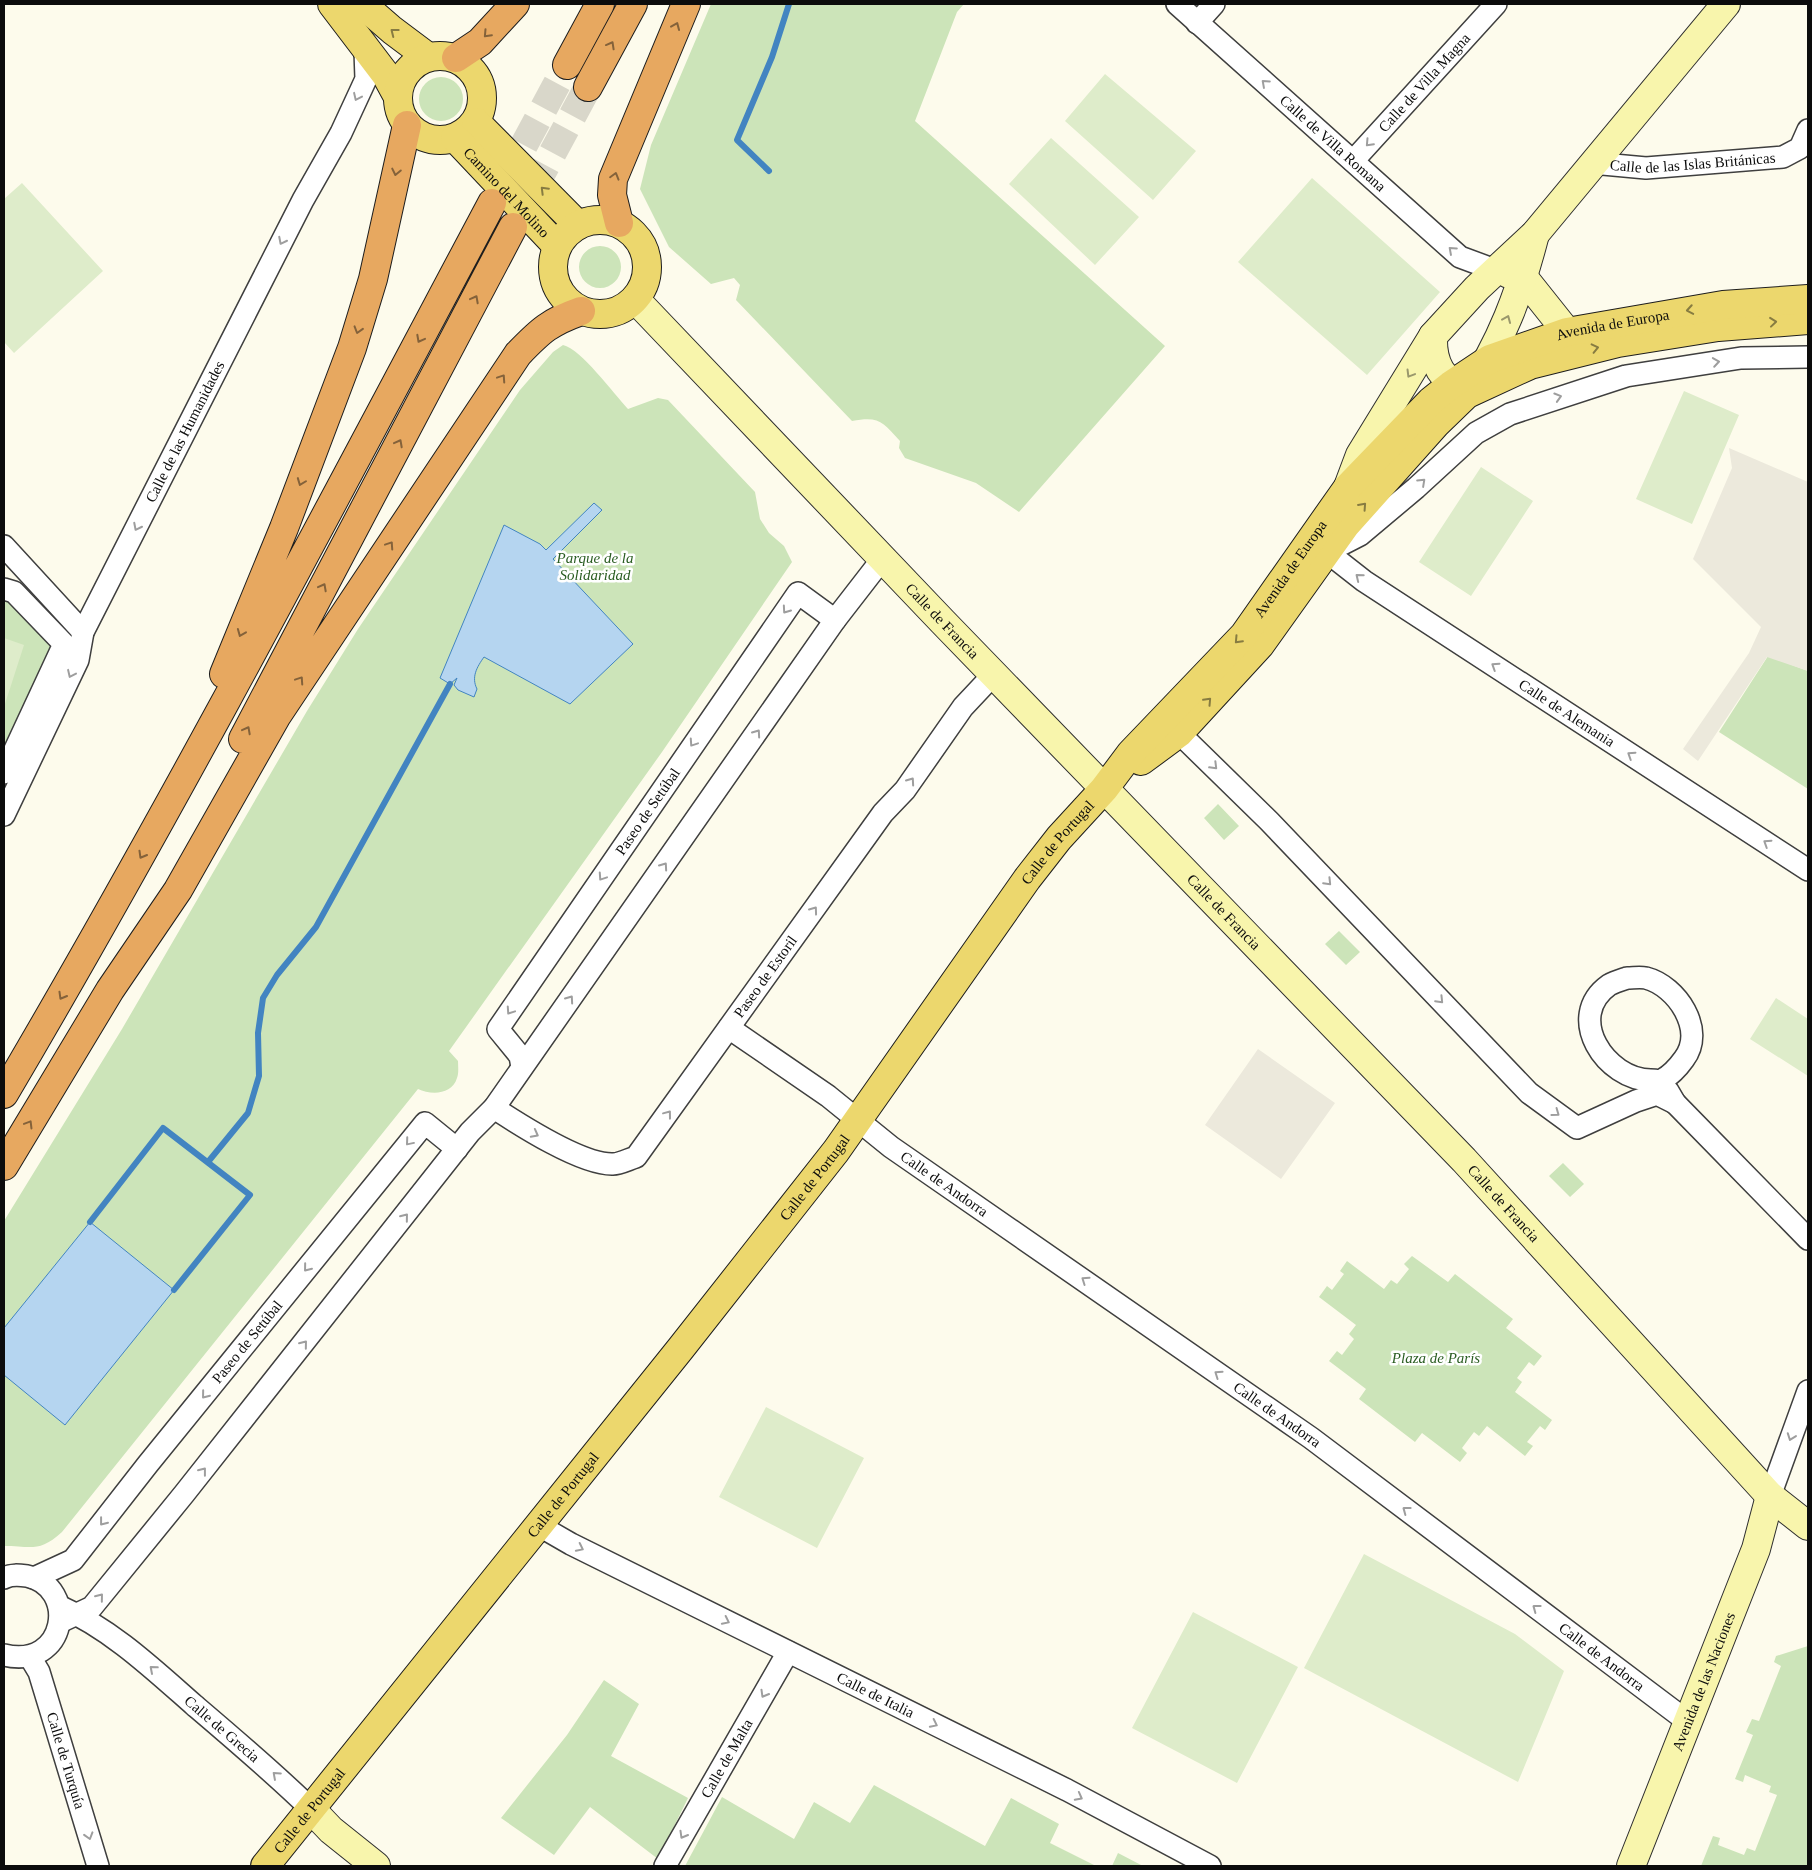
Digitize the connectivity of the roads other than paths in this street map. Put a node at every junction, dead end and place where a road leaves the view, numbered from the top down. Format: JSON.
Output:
{"nodes":[{"id":1,"x":332,"y":4,"type":"edge"},
{"id":2,"x":362,"y":4,"type":"edge"},
{"id":3,"x":515,"y":4,"type":"edge"},
{"id":4,"x":600,"y":4,"type":"edge"},
{"id":5,"x":633,"y":4,"type":"edge"},
{"id":6,"x":686,"y":4,"type":"edge"},
{"id":7,"x":1177,"y":4,"type":"edge"},
{"id":8,"x":1214,"y":4,"type":"edge"},
{"id":9,"x":1496,"y":4,"type":"edge"},
{"id":10,"x":1726,"y":4,"type":"edge"},
{"id":11,"x":1197,"y":23,"type":"junction"},
{"id":12,"x":365,"y":50,"type":"junction"},
{"id":13,"x":428,"y":57,"type":"junction"},
{"id":14,"x":456,"y":58,"type":"junction"},
{"id":15,"x":567,"y":65,"type":"tunnel mouth"},
{"id":16,"x":588,"y":86,"type":"tunnel mouth"},
{"id":17,"x":398,"y":97,"type":"junction"},
{"id":18,"x":407,"y":125,"type":"junction"},
{"id":19,"x":465,"y":130,"type":"junction"},
{"id":20,"x":1808,"y":130,"type":"edge"},
{"id":21,"x":1353,"y":161,"type":"junction"},
{"id":22,"x":1592,"y":163,"type":"junction"},
{"id":23,"x":492,"y":203,"type":"tunnel mouth"},
{"id":24,"x":619,"y":224,"type":"junction"},
{"id":25,"x":578,"y":225,"type":"junction"},
{"id":26,"x":513,"y":227,"type":"tunnel mouth"},
{"id":27,"x":1535,"y":234,"type":"junction"},
{"id":28,"x":557,"y":246,"type":"junction"},
{"id":29,"x":1495,"y":270,"type":"junction"},
{"id":30,"x":1524,"y":278,"type":"junction"},
{"id":31,"x":635,"y":299,"type":"junction"},
{"id":32,"x":1808,"y":299,"type":"edge"},
{"id":33,"x":582,"y":311,"type":"junction"},
{"id":34,"x":1808,"y":320,"type":"edge"},
{"id":35,"x":1568,"y":332,"type":"junction"},
{"id":36,"x":1433,"y":336,"type":"junction"},
{"id":37,"x":1808,"y":357,"type":"edge"},
{"id":38,"x":1490,"y":359,"type":"junction"},
{"id":39,"x":1459,"y":389,"type":"junction"},
{"id":40,"x":1348,"y":487,"type":"junction"},
{"id":41,"x":4,"y":546,"type":"edge"},
{"id":42,"x":1327,"y":552,"type":"junction"},
{"id":43,"x":882,"y":558,"type":"junction"},
{"id":44,"x":12,"y":566,"type":"edge"},
{"id":45,"x":4,"y":589,"type":"edge"},
{"id":46,"x":835,"y":620,"type":"junction"},
{"id":47,"x":83,"y":632,"type":"junction"},
{"id":48,"x":994,"y":674,"type":"junction"},
{"id":49,"x":1179,"y":732,"type":"junction"},
{"id":50,"x":4,"y":773,"type":"edge"},
{"id":51,"x":1104,"y":790,"type":"junction"},
{"id":52,"x":166,"y":812,"type":"junction"},
{"id":53,"x":4,"y":814,"type":"edge"},
{"id":54,"x":1808,"y":870,"type":"edge"},
{"id":55,"x":110,"y":990,"type":"junction"},
{"id":56,"x":729,"y":1028,"type":"junction"},
{"id":57,"x":522,"y":1067,"type":"junction"},
{"id":58,"x":1661,"y":1080,"type":"junction"},
{"id":59,"x":4,"y":1094,"type":"edge"},
{"id":60,"x":1675,"y":1103,"type":"junction"},
{"id":61,"x":494,"y":1108,"type":"junction"},
{"id":62,"x":859,"y":1120,"type":"junction"},
{"id":63,"x":457,"y":1149,"type":"junction"},
{"id":64,"x":4,"y":1166,"type":"edge"},
{"id":65,"x":1808,"y":1239,"type":"edge"},
{"id":66,"x":1808,"y":1391,"type":"edge"},
{"id":67,"x":1770,"y":1496,"type":"junction"},
{"id":68,"x":538,"y":1525,"type":"junction"},
{"id":69,"x":1808,"y":1526,"type":"edge"},
{"id":70,"x":4,"y":1578,"type":"edge"},
{"id":71,"x":34,"y":1578,"type":"junction"},
{"id":72,"x":65,"y":1614,"type":"junction"},
{"id":73,"x":788,"y":1652,"type":"junction"},
{"id":74,"x":4,"y":1655,"type":"edge"},
{"id":75,"x":30,"y":1657,"type":"junction"},
{"id":76,"x":1687,"y":1722,"type":"junction"},
{"id":77,"x":310,"y":1809,"type":"junction"},
{"id":78,"x":98,"y":1866,"type":"edge"},
{"id":79,"x":265,"y":1866,"type":"edge"},
{"id":80,"x":376,"y":1866,"type":"edge"},
{"id":81,"x":665,"y":1866,"type":"edge"},
{"id":82,"x":1210,"y":1866,"type":"edge"},
{"id":83,"x":1630,"y":1866,"type":"edge"}],
"edges":[{"from":1,"to":12,"type":"main road"},
{"from":13,"to":2,"type":"main road","one_way":true},
{"from":3,"to":14,"type":"highway","one_way":true},
{"from":4,"to":15,"type":"highway"},
{"from":16,"to":5,"type":"highway","one_way":true},
{"from":24,"to":6,"type":"highway","one_way":true},
{"from":7,"to":11,"type":"street","name":"Calle de Villa Romana"},
{"from":8,"to":11,"type":"street"},
{"from":9,"to":21,"type":"street","name":"Calle de Villa Magna","one_way":true},
{"from":10,"to":22,"type":"main road","name":"Calle de las Islas Británicas"},
{"from":21,"to":11,"type":"street","name":"Calle de Villa Romana","one_way":true},
{"from":12,"to":17,"type":"main road"},
{"from":12,"to":47,"type":"street","name":"Calle de las Humanidades","one_way":true},
{"from":13,"to":14,"type":"main road"},
{"from":13,"to":17,"type":"main road"},
{"from":14,"to":19,"type":"main road"},
{"from":17,"to":18,"type":"main road"},
{"from":18,"to":19,"type":"main road"},
{"from":18,"to":52,"type":"highway","one_way":true},
{"from":25,"to":19,"type":"main road","name":"Camino del Molino","one_way":true},
{"from":19,"to":28,"type":"main road","name":"Camino del Molino"},
{"from":20,"to":22,"type":"street","name":"Calle de las Islas Británicas"},
{"from":29,"to":21,"type":"street","name":"Calle de Villa Romana","one_way":true},
{"from":22,"to":27,"type":"main road","name":"Calle de las Islas Británicas"},
{"from":23,"to":52,"type":"highway","one_way":true},
{"from":24,"to":25,"type":"main road"},
{"from":24,"to":31,"type":"main road"},
{"from":25,"to":28,"type":"main road"},
{"from":55,"to":26,"type":"highway","one_way":true},
{"from":27,"to":29,"type":"main road","name":"Calle de las Islas Británicas"},
{"from":27,"to":30,"type":"main road","name":"Calle de las Islas Británicas"},
{"from":28,"to":33,"type":"main road"},
{"from":29,"to":30,"type":"main road"},
{"from":29,"to":36,"type":"main road","name":"Calle de las Islas Británicas"},
{"from":30,"to":35,"type":"main road"},
{"from":38,"to":30,"type":"main road","name":"Calle de las Islas Británicas","one_way":true},
{"from":31,"to":33,"type":"main road"},
{"from":31,"to":43,"type":"main road","name":"Calle de Francia"},
{"from":32,"to":35,"type":"main road","name":"Avenida de Europa","one_way":true},
{"from":55,"to":33,"type":"highway","one_way":true},
{"from":39,"to":34,"type":"main road","name":"Avenida de Europa","one_way":true},
{"from":35,"to":38,"type":"main road","name":"Avenida de Europa"},
{"from":36,"to":39,"type":"main road"},
{"from":36,"to":40,"type":"main road","name":"Calle de las Islas Británicas","one_way":true},
{"from":42,"to":37,"type":"street","name":"Avenida de Europa","one_way":true},
{"from":38,"to":39,"type":"main road","name":"Calle de las Islas Británicas"},
{"from":39,"to":40,"type":"main road","name":"Avenida de Europa"},
{"from":42,"to":39,"type":"main road","name":"Avenida de Europa","one_way":true},
{"from":40,"to":51,"type":"main road","name":"Avenida de Europa","one_way":true},
{"from":41,"to":44,"type":"street"},
{"from":49,"to":42,"type":"main road","name":"Avenida de Europa","one_way":true},
{"from":54,"to":42,"type":"street","name":"Calle de Alemania","one_way":true},
{"from":43,"to":46,"type":"street"},
{"from":43,"to":48,"type":"main road","name":"Calle de Francia"},
{"from":44,"to":47,"type":"street"},
{"from":45,"to":50,"type":"street"},
{"from":57,"to":46,"type":"street","one_way":true},
{"from":46,"to":57,"type":"street","name":"Paseo de Setúbal","one_way":true},
{"from":47,"to":53,"type":"street","name":"Calle de las Humanidades","one_way":true},
{"from":48,"to":51,"type":"main road","name":"Calle de Francia"},
{"from":56,"to":48,"type":"street","name":"Paseo de Estoril","one_way":true},
{"from":49,"to":51,"type":"main road","name":"Avenida de Europa"},
{"from":49,"to":60,"type":"street","one_way":true},
{"from":51,"to":62,"type":"main road","name":"Calle de Portugal"},
{"from":51,"to":67,"type":"main road","name":"Calle de Francia"},
{"from":52,"to":59,"type":"highway","one_way":true},
{"from":64,"to":55,"type":"highway","one_way":true},
{"from":61,"to":56,"type":"street","name":"Paseo de Estoril","one_way":true},
{"from":56,"to":62,"type":"street","name":"Calle de Portugal"},
{"from":57,"to":61,"type":"street"},
{"from":58,"to":58,"type":"street"},
{"from":58,"to":60,"type":"street"},
{"from":60,"to":65,"type":"street"},
{"from":61,"to":63,"type":"street"},
{"from":62,"to":68,"type":"main road","name":"Calle de Portugal"},
{"from":76,"to":62,"type":"street","name":"Calle de Andorra","one_way":true},
{"from":63,"to":71,"type":"street","name":"Paseo de Setúbal","one_way":true},
{"from":72,"to":63,"type":"street","one_way":true},
{"from":66,"to":67,"type":"street","one_way":true},
{"from":67,"to":69,"type":"main road","name":"Calle de Francia"},
{"from":67,"to":76,"type":"main road","name":"Avenida de las Naciones"},
{"from":68,"to":73,"type":"street","name":"Calle de Italia","one_way":true},
{"from":68,"to":77,"type":"main road","name":"Calle de Portugal"},
{"from":70,"to":71,"type":"street"},
{"from":71,"to":72,"type":"street"},
{"from":72,"to":75,"type":"street"},
{"from":77,"to":72,"type":"street","name":"Calle de Grecia","one_way":true},
{"from":73,"to":81,"type":"street","name":"Calle de Malta","one_way":true},
{"from":73,"to":82,"type":"street","name":"Calle de Italia","one_way":true},
{"from":74,"to":75,"type":"street"},
{"from":75,"to":78,"type":"street","name":"Calle de Turquía","one_way":true},
{"from":76,"to":83,"type":"main road","name":"Avenida de las Naciones"},
{"from":77,"to":79,"type":"main road","name":"Calle de Portugal"},
{"from":77,"to":80,"type":"main road","name":"Calle de Grecia"}]}
